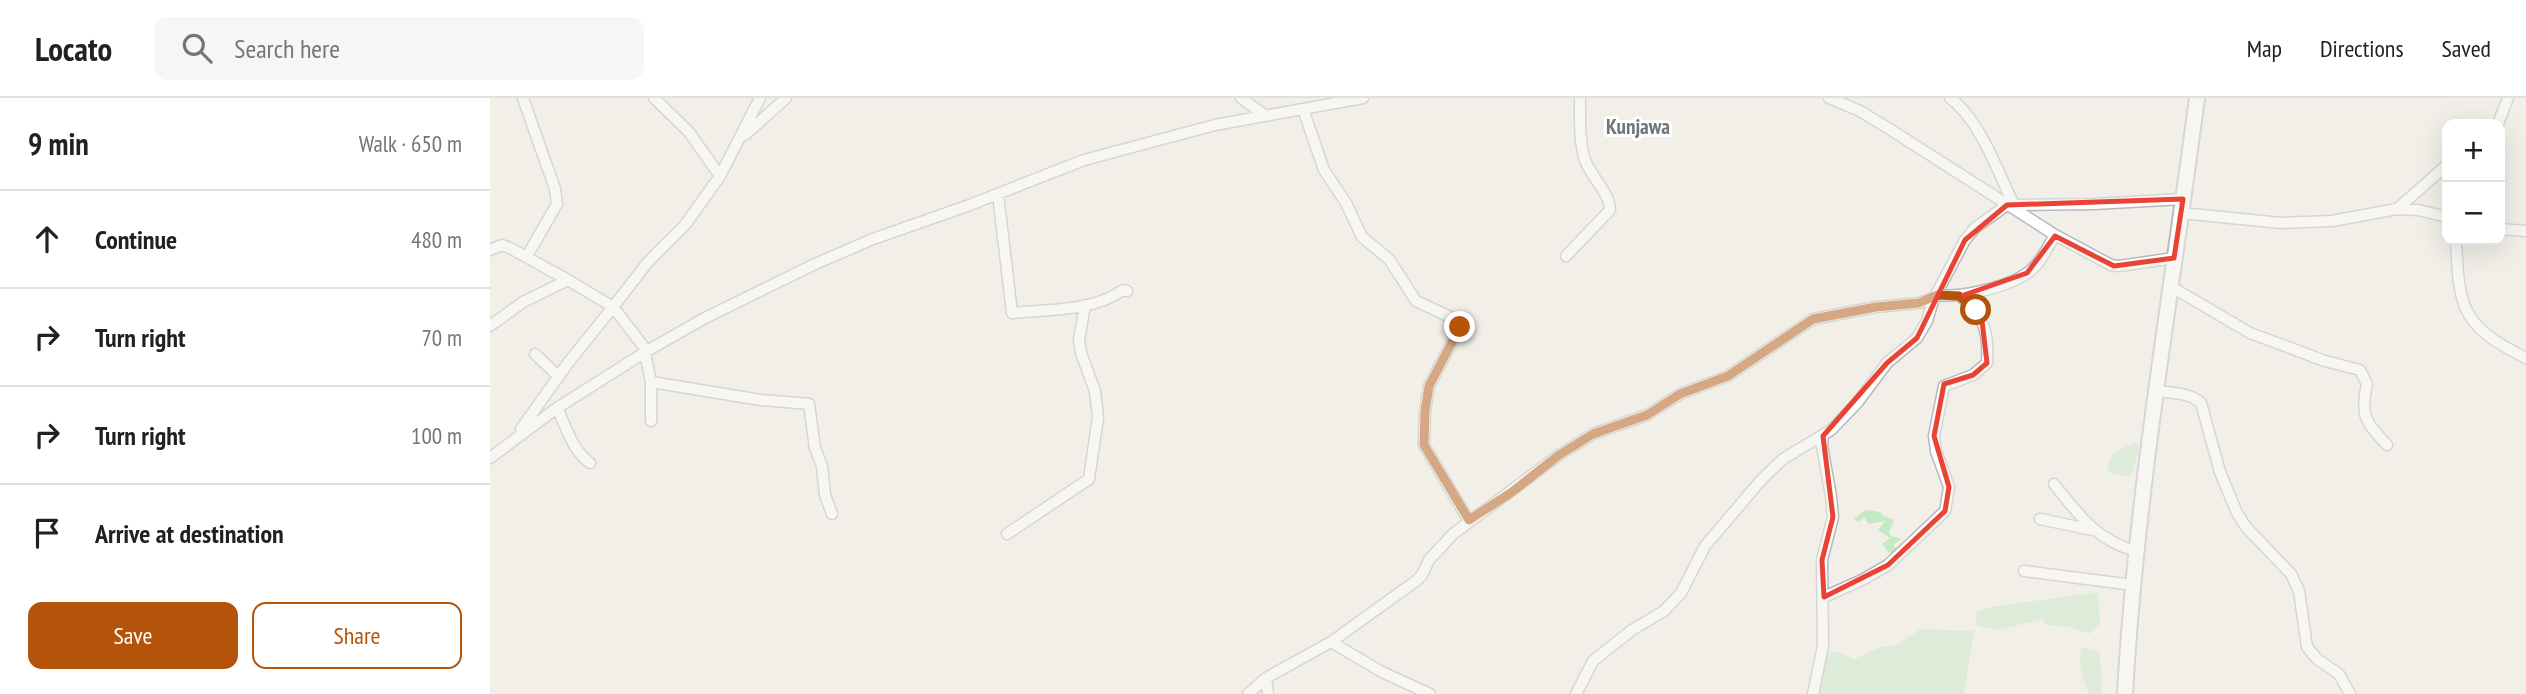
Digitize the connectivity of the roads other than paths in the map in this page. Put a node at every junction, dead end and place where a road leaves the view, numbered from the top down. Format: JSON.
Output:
{"nodes":[{"id":1,"x":523,"y":98,"type":"edge"},
{"id":2,"x":654,"y":98,"type":"edge"},
{"id":3,"x":760,"y":98,"type":"edge"},
{"id":4,"x":786,"y":98,"type":"edge"},
{"id":5,"x":1241,"y":98,"type":"edge"},
{"id":6,"x":1363,"y":98,"type":"edge"},
{"id":7,"x":1580,"y":98,"type":"edge"},
{"id":8,"x":1829,"y":98,"type":"edge"},
{"id":9,"x":1950,"y":98,"type":"edge"},
{"id":10,"x":2197,"y":98,"type":"edge"},
{"id":11,"x":2508,"y":98,"type":"edge"},
{"id":12,"x":1303,"y":109,"type":"junction"},
{"id":13,"x":1266,"y":116,"type":"junction"},
{"id":14,"x":2500,"y":119,"type":"edge"},
{"id":15,"x":740,"y":139,"type":"junction"},
{"id":16,"x":2442,"y":169,"type":"edge"},
{"id":17,"x":720,"y":176,"type":"junction"},
{"id":18,"x":998,"y":194,"type":"junction"},
{"id":19,"x":2010,"y":204,"type":"junction"},
{"id":20,"x":2182,"y":206,"type":"junction"},
{"id":21,"x":2397,"y":209,"type":"junction"},
{"id":22,"x":2442,"y":216,"type":"edge"},
{"id":23,"x":2505,"y":229,"type":"edge"},
{"id":24,"x":2526,"y":231,"type":"edge"},
{"id":25,"x":2055,"y":235,"type":"junction"},
{"id":26,"x":2456,"y":245,"type":"edge"},
{"id":27,"x":490,"y":250,"type":"edge"},
{"id":28,"x":527,"y":256,"type":"junction"},
{"id":29,"x":1566,"y":257,"type":"dead end"},
{"id":30,"x":2174,"y":258,"type":"junction"},
{"id":31,"x":568,"y":280,"type":"junction"},
{"id":32,"x":2170,"y":286,"type":"junction"},
{"id":33,"x":1127,"y":291,"type":"dead end"},
{"id":34,"x":1959,"y":296,"type":"junction"},
{"id":35,"x":1935,"y":297,"type":"junction"},
{"id":36,"x":1085,"y":305,"type":"junction"},
{"id":37,"x":613,"y":307,"type":"junction"},
{"id":38,"x":490,"y":326,"type":"edge"},
{"id":39,"x":646,"y":352,"type":"junction"},
{"id":40,"x":536,"y":354,"type":"dead end"},
{"id":41,"x":2526,"y":358,"type":"edge"},
{"id":42,"x":559,"y":377,"type":"junction"},
{"id":43,"x":651,"y":382,"type":"junction"},
{"id":44,"x":2155,"y":391,"type":"junction"},
{"id":45,"x":557,"y":408,"type":"junction"},
{"id":46,"x":651,"y":421,"type":"dead end"},
{"id":47,"x":1823,"y":436,"type":"junction"},
{"id":48,"x":515,"y":437,"type":"junction"},
{"id":49,"x":2387,"y":445,"type":"dead end"},
{"id":50,"x":490,"y":458,"type":"edge"},
{"id":51,"x":590,"y":463,"type":"dead end"},
{"id":52,"x":2054,"y":484,"type":"dead end"},
{"id":53,"x":832,"y":514,"type":"dead end"},
{"id":54,"x":2040,"y":519,"type":"dead end"},
{"id":55,"x":1469,"y":520,"type":"junction"},
{"id":56,"x":2094,"y":530,"type":"junction"},
{"id":57,"x":1007,"y":534,"type":"dead end"},
{"id":58,"x":2136,"y":551,"type":"junction"},
{"id":59,"x":2024,"y":571,"type":"dead end"},
{"id":60,"x":2133,"y":585,"type":"junction"},
{"id":61,"x":1824,"y":597,"type":"junction"},
{"id":62,"x":1331,"y":642,"type":"junction"},
{"id":63,"x":1266,"y":678,"type":"junction"},
{"id":64,"x":1248,"y":694,"type":"edge"},
{"id":65,"x":1268,"y":694,"type":"edge"},
{"id":66,"x":1430,"y":694,"type":"edge"},
{"id":67,"x":1576,"y":694,"type":"edge"},
{"id":68,"x":1813,"y":694,"type":"edge"},
{"id":69,"x":2125,"y":694,"type":"edge"},
{"id":70,"x":2350,"y":694,"type":"edge"}],
"edges":[{"from":1,"to":28,"type":"street"},
{"from":2,"to":17,"type":"street"},
{"from":3,"to":15,"type":"street"},
{"from":4,"to":15,"type":"street"},
{"from":5,"to":13,"type":"street"},
{"from":6,"to":12,"type":"street"},
{"from":7,"to":29,"type":"street"},
{"from":8,"to":19,"type":"street"},
{"from":9,"to":19,"type":"street"},
{"from":10,"to":20,"type":"main road"},
{"from":11,"to":14,"type":"street"},
{"from":12,"to":13,"type":"street"},
{"from":12,"to":55,"type":"street"},
{"from":13,"to":18,"type":"street"},
{"from":15,"to":17,"type":"street"},
{"from":16,"to":21,"type":"street"},
{"from":17,"to":37,"type":"street"},
{"from":18,"to":36,"type":"street"},
{"from":18,"to":39,"type":"street"},
{"from":19,"to":20,"type":"street"},
{"from":19,"to":25,"type":"street"},
{"from":19,"to":35,"type":"street"},
{"from":20,"to":21,"type":"street"},
{"from":20,"to":30,"type":"main road"},
{"from":21,"to":22,"type":"street"},
{"from":23,"to":24,"type":"street"},
{"from":25,"to":30,"type":"street"},
{"from":25,"to":34,"type":"street"},
{"from":26,"to":41,"type":"street"},
{"from":27,"to":28,"type":"street"},
{"from":28,"to":31,"type":"street"},
{"from":30,"to":32,"type":"main road"},
{"from":31,"to":37,"type":"street"},
{"from":31,"to":38,"type":"street"},
{"from":32,"to":44,"type":"main road"},
{"from":32,"to":49,"type":"street"},
{"from":33,"to":36,"type":"street"},
{"from":34,"to":35,"type":"street"},
{"from":34,"to":61,"type":"street"},
{"from":35,"to":47,"type":"street"},
{"from":35,"to":55,"type":"street"},
{"from":36,"to":57,"type":"street"},
{"from":37,"to":39,"type":"street"},
{"from":37,"to":42,"type":"street"},
{"from":39,"to":43,"type":"street"},
{"from":39,"to":45,"type":"street"},
{"from":40,"to":42,"type":"street"},
{"from":42,"to":48,"type":"street"},
{"from":43,"to":46,"type":"street"},
{"from":43,"to":53,"type":"street"},
{"from":44,"to":58,"type":"main road"},
{"from":44,"to":70,"type":"street"},
{"from":45,"to":48,"type":"street"},
{"from":45,"to":51,"type":"street"},
{"from":47,"to":61,"type":"street"},
{"from":47,"to":67,"type":"street"},
{"from":48,"to":50,"type":"street"},
{"from":52,"to":56,"type":"street"},
{"from":54,"to":56,"type":"street"},
{"from":55,"to":62,"type":"street"},
{"from":56,"to":58,"type":"street"},
{"from":58,"to":60,"type":"main road"},
{"from":59,"to":60,"type":"street"},
{"from":60,"to":69,"type":"main road"},
{"from":61,"to":68,"type":"street"},
{"from":62,"to":63,"type":"street"},
{"from":62,"to":66,"type":"street"},
{"from":63,"to":64,"type":"street"},
{"from":63,"to":65,"type":"street"}]}
